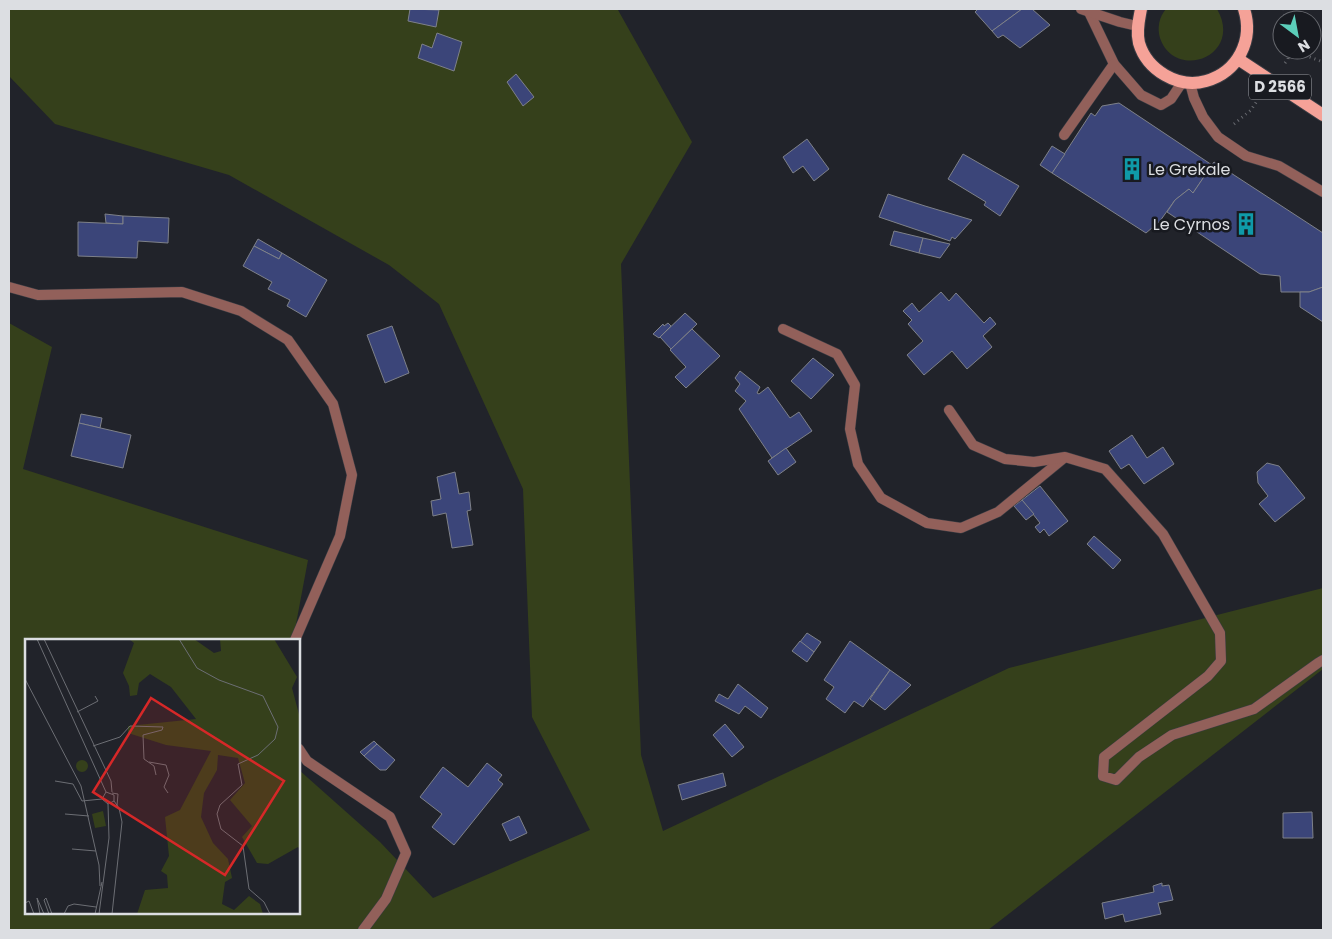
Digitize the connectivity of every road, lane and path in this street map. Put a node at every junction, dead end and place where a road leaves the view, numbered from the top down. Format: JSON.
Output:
{"nodes":[{"id":1,"x":1141,"y":9,"type":"edge"},
{"id":2,"x":1244,"y":9,"type":"edge"},
{"id":3,"x":1085,"y":10,"type":"edge"},
{"id":4,"x":1137,"y":26,"type":"junction"},
{"id":5,"x":1238,"y":59,"type":"junction"},
{"id":6,"x":1114,"y":64,"type":"junction"},
{"id":7,"x":1187,"y":82,"type":"junction"},
{"id":8,"x":1323,"y":115,"type":"edge"},
{"id":9,"x":1064,"y":135,"type":"dead end"},
{"id":10,"x":1323,"y":192,"type":"edge"},
{"id":11,"x":9,"y":287,"type":"edge"},
{"id":12,"x":783,"y":329,"type":"dead end"},
{"id":13,"x":949,"y":410,"type":"dead end"},
{"id":14,"x":1065,"y":458,"type":"junction"},
{"id":15,"x":295,"y":639,"type":"edge"},
{"id":16,"x":1323,"y":660,"type":"edge"},
{"id":17,"x":300,"y":750,"type":"edge"},
{"id":18,"x":364,"y":930,"type":"edge"}],
"edges":[{"from":1,"to":4,"type":"main road"},
{"from":2,"to":5,"type":"main road"},
{"from":3,"to":4,"type":"street"},
{"from":3,"to":6,"type":"street"},
{"from":4,"to":7,"type":"main road"},
{"from":5,"to":7,"type":"main road"},
{"from":5,"to":8,"type":"main road","number":"D 2566"},
{"from":6,"to":7,"type":"street"},
{"from":6,"to":9,"type":"street"},
{"from":7,"to":10,"type":"street"},
{"from":11,"to":15,"type":"street"},
{"from":12,"to":14,"type":"street"},
{"from":13,"to":14,"type":"street"},
{"from":14,"to":16,"type":"street"},
{"from":17,"to":18,"type":"street"}]}
